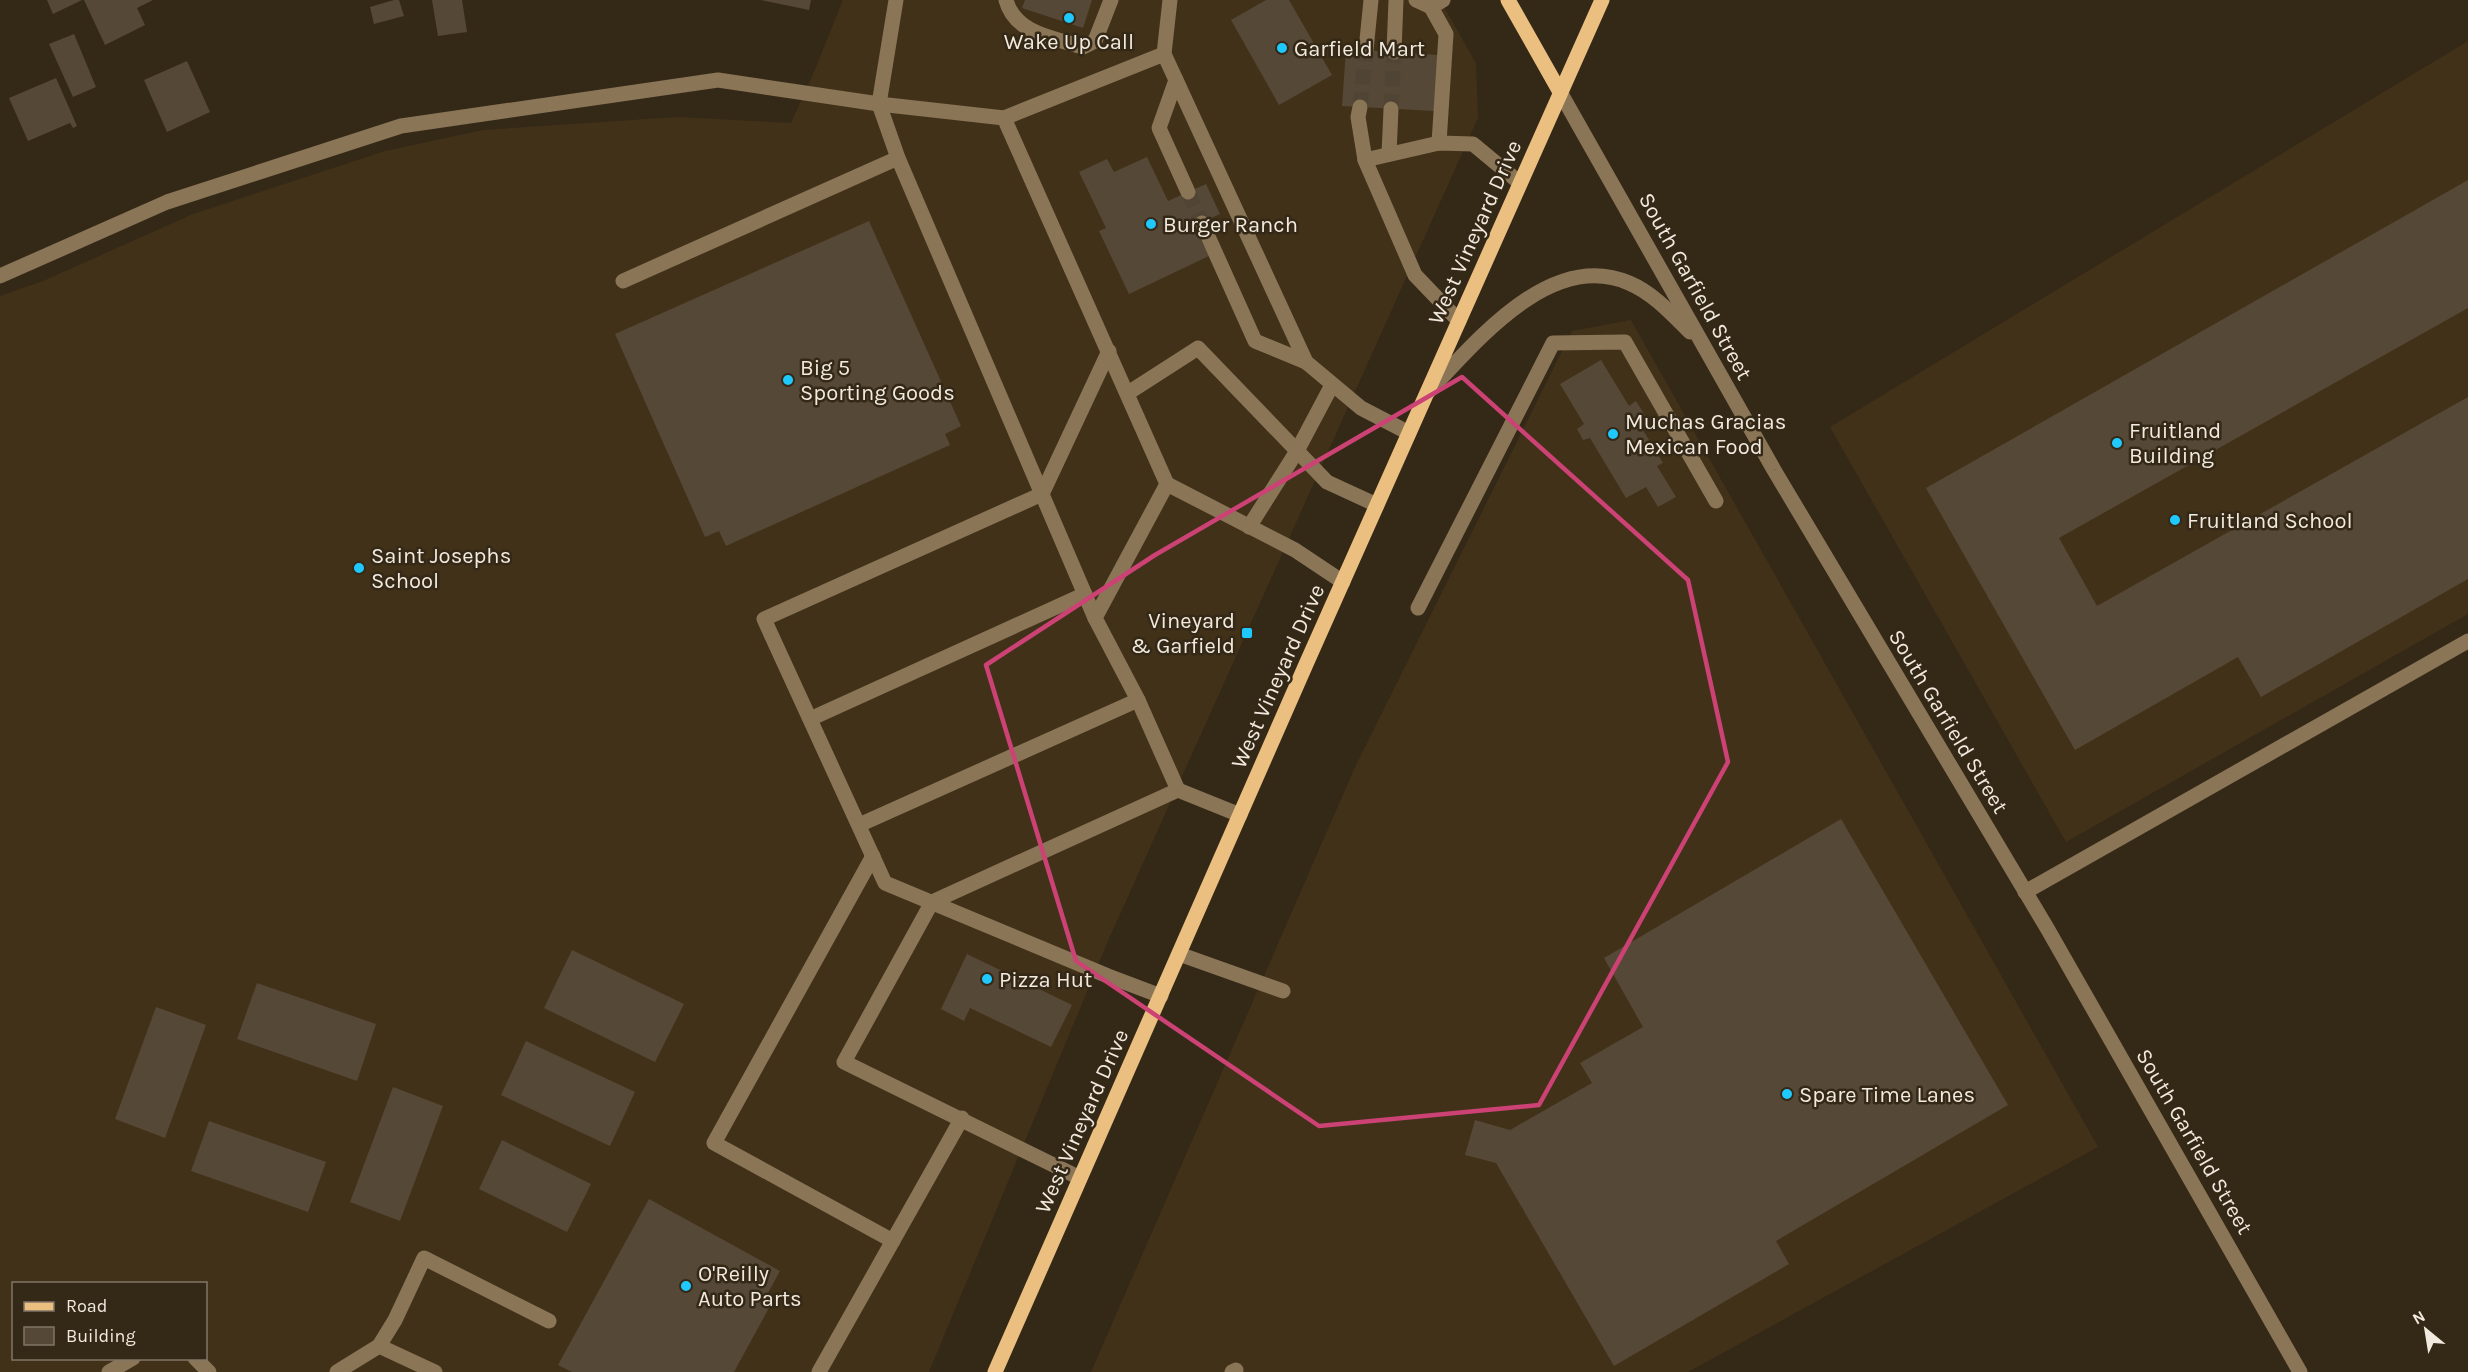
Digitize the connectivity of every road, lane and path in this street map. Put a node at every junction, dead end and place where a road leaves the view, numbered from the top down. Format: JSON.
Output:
{"nodes":[{"id":1,"x":896,"y":0,"type":"edge"},
{"id":2,"x":1006,"y":0,"type":"edge"},
{"id":3,"x":1111,"y":0,"type":"edge"},
{"id":4,"x":1170,"y":0,"type":"edge"},
{"id":5,"x":1371,"y":0,"type":"edge"},
{"id":6,"x":1396,"y":0,"type":"edge"},
{"id":7,"x":1416,"y":0,"type":"edge"},
{"id":8,"x":1508,"y":0,"type":"edge"},
{"id":9,"x":1602,"y":0,"type":"edge"},
{"id":10,"x":1437,"y":3,"type":"edge"},
{"id":11,"x":1366,"y":50,"type":"tunnel mouth"},
{"id":12,"x":1394,"y":52,"type":"tunnel mouth"},
{"id":13,"x":1164,"y":54,"type":"junction"},
{"id":14,"x":1176,"y":80,"type":"junction"},
{"id":15,"x":1560,"y":92,"type":"junction"},
{"id":16,"x":879,"y":104,"type":"junction"},
{"id":17,"x":1360,"y":107,"type":"tunnel mouth"},
{"id":18,"x":1391,"y":109,"type":"tunnel mouth"},
{"id":19,"x":1004,"y":118,"type":"junction"},
{"id":20,"x":1439,"y":144,"type":"junction"},
{"id":21,"x":1389,"y":154,"type":"junction"},
{"id":22,"x":898,"y":158,"type":"junction"},
{"id":23,"x":1365,"y":160,"type":"junction"},
{"id":24,"x":1520,"y":183,"type":"junction"},
{"id":25,"x":1188,"y":192,"type":"tunnel mouth"},
{"id":26,"x":1202,"y":223,"type":"tunnel mouth"},
{"id":27,"x":0,"y":276,"type":"edge"},
{"id":28,"x":623,"y":281,"type":"dead end"},
{"id":29,"x":1459,"y":321,"type":"junction"},
{"id":30,"x":1704,"y":347,"type":"junction"},
{"id":31,"x":1109,"y":351,"type":"junction"},
{"id":32,"x":1306,"y":362,"type":"junction"},
{"id":33,"x":1332,"y":385,"type":"junction"},
{"id":34,"x":1128,"y":393,"type":"junction"},
{"id":35,"x":1427,"y":393,"type":"junction"},
{"id":36,"x":1409,"y":433,"type":"junction"},
{"id":37,"x":1297,"y":450,"type":"junction"},
{"id":38,"x":1167,"y":484,"type":"junction"},
{"id":39,"x":1042,"y":494,"type":"junction"},
{"id":40,"x":1716,"y":501,"type":"dead end"},
{"id":41,"x":1377,"y":505,"type":"junction"},
{"id":42,"x":1249,"y":527,"type":"junction"},
{"id":43,"x":1343,"y":582,"type":"junction"},
{"id":44,"x":1085,"y":594,"type":"junction"},
{"id":45,"x":1418,"y":608,"type":"dead end"},
{"id":46,"x":1095,"y":618,"type":"junction"},
{"id":47,"x":2468,"y":642,"type":"edge"},
{"id":48,"x":1138,"y":699,"type":"junction"},
{"id":49,"x":810,"y":719,"type":"junction"},
{"id":50,"x":1178,"y":790,"type":"junction"},
{"id":51,"x":1240,"y":815,"type":"junction"},
{"id":52,"x":859,"y":825,"type":"junction"},
{"id":53,"x":873,"y":856,"type":"junction"},
{"id":54,"x":2025,"y":892,"type":"junction"},
{"id":55,"x":932,"y":902,"type":"junction"},
{"id":56,"x":1179,"y":954,"type":"junction"},
{"id":57,"x":1283,"y":991,"type":"dead end"},
{"id":58,"x":1161,"y":996,"type":"junction"},
{"id":59,"x":962,"y":1118,"type":"junction"},
{"id":60,"x":1080,"y":1178,"type":"junction"},
{"id":61,"x":893,"y":1240,"type":"junction"},
{"id":62,"x":549,"y":1321,"type":"dead end"},
{"id":63,"x":380,"y":1346,"type":"junction"},
{"id":64,"x":131,"y":1360,"type":"edge"},
{"id":65,"x":196,"y":1360,"type":"edge"},
{"id":66,"x":109,"y":1372,"type":"edge"},
{"id":67,"x":209,"y":1372,"type":"edge"},
{"id":68,"x":337,"y":1372,"type":"edge"},
{"id":69,"x":435,"y":1372,"type":"edge"},
{"id":70,"x":819,"y":1372,"type":"edge"},
{"id":71,"x":995,"y":1372,"type":"edge"},
{"id":72,"x":2300,"y":1372,"type":"edge"}],
"edges":[{"from":1,"to":16,"type":"street"},
{"from":2,"to":3,"type":"street"},
{"from":4,"to":13,"type":"street"},
{"from":5,"to":11,"type":"street"},
{"from":6,"to":12,"type":"street"},
{"from":7,"to":10,"type":"street"},
{"from":8,"to":15,"type":"main road"},
{"from":9,"to":15,"type":"main road","name":"West Vineyard Drive"},
{"from":10,"to":20,"type":"street"},
{"from":13,"to":14,"type":"street"},
{"from":13,"to":19,"type":"street"},
{"from":14,"to":25,"type":"street"},
{"from":14,"to":32,"type":"street"},
{"from":15,"to":24,"type":"main road","name":"West Vineyard Drive"},
{"from":15,"to":30,"type":"street","name":"South Garfield Street"},
{"from":16,"to":19,"type":"street"},
{"from":16,"to":22,"type":"street"},
{"from":16,"to":27,"type":"street"},
{"from":17,"to":23,"type":"street"},
{"from":18,"to":21,"type":"street"},
{"from":19,"to":31,"type":"street"},
{"from":20,"to":21,"type":"street"},
{"from":20,"to":24,"type":"street"},
{"from":21,"to":23,"type":"street"},
{"from":22,"to":28,"type":"street"},
{"from":22,"to":39,"type":"street"},
{"from":23,"to":29,"type":"street"},
{"from":24,"to":29,"type":"main road","name":"West Vineyard Drive"},
{"from":26,"to":32,"type":"street"},
{"from":29,"to":35,"type":"main road","name":"West Vineyard Drive"},
{"from":30,"to":35,"type":"street"},
{"from":30,"to":54,"type":"street","name":"South Garfield Street"},
{"from":31,"to":34,"type":"street"},
{"from":31,"to":39,"type":"street"},
{"from":32,"to":33,"type":"street"},
{"from":33,"to":36,"type":"street"},
{"from":33,"to":37,"type":"street"},
{"from":34,"to":37,"type":"street"},
{"from":34,"to":38,"type":"street"},
{"from":35,"to":36,"type":"main road","name":"West Vineyard Drive"},
{"from":36,"to":41,"type":"main road","name":"West Vineyard Drive"},
{"from":37,"to":41,"type":"street"},
{"from":37,"to":42,"type":"street"},
{"from":38,"to":42,"type":"street"},
{"from":38,"to":46,"type":"street"},
{"from":39,"to":44,"type":"street"},
{"from":39,"to":49,"type":"street"},
{"from":40,"to":45,"type":"street"},
{"from":41,"to":43,"type":"main road","name":"West Vineyard Drive"},
{"from":42,"to":43,"type":"street"},
{"from":43,"to":51,"type":"main road","name":"West Vineyard Drive"},
{"from":44,"to":46,"type":"street"},
{"from":44,"to":49,"type":"street"},
{"from":46,"to":48,"type":"street"},
{"from":47,"to":54,"type":"street"},
{"from":48,"to":50,"type":"street"},
{"from":48,"to":52,"type":"street"},
{"from":49,"to":52,"type":"street"},
{"from":50,"to":51,"type":"street"},
{"from":50,"to":55,"type":"street"},
{"from":51,"to":56,"type":"main road","name":"West Vineyard Drive"},
{"from":52,"to":53,"type":"street"},
{"from":53,"to":55,"type":"street"},
{"from":53,"to":61,"type":"street"},
{"from":54,"to":72,"type":"street","name":"South Garfield Street"},
{"from":55,"to":58,"type":"street"},
{"from":55,"to":59,"type":"street"},
{"from":56,"to":57,"type":"street"},
{"from":56,"to":58,"type":"main road","name":"West Vineyard Drive"},
{"from":58,"to":60,"type":"main road","name":"West Vineyard Drive"},
{"from":59,"to":60,"type":"street"},
{"from":59,"to":61,"type":"street"},
{"from":60,"to":71,"type":"main road","name":"West Vineyard Drive"},
{"from":61,"to":70,"type":"street"},
{"from":62,"to":63,"type":"street"},
{"from":63,"to":68,"type":"street"},
{"from":63,"to":69,"type":"street"},
{"from":64,"to":66,"type":"street"},
{"from":65,"to":67,"type":"street"}]}
